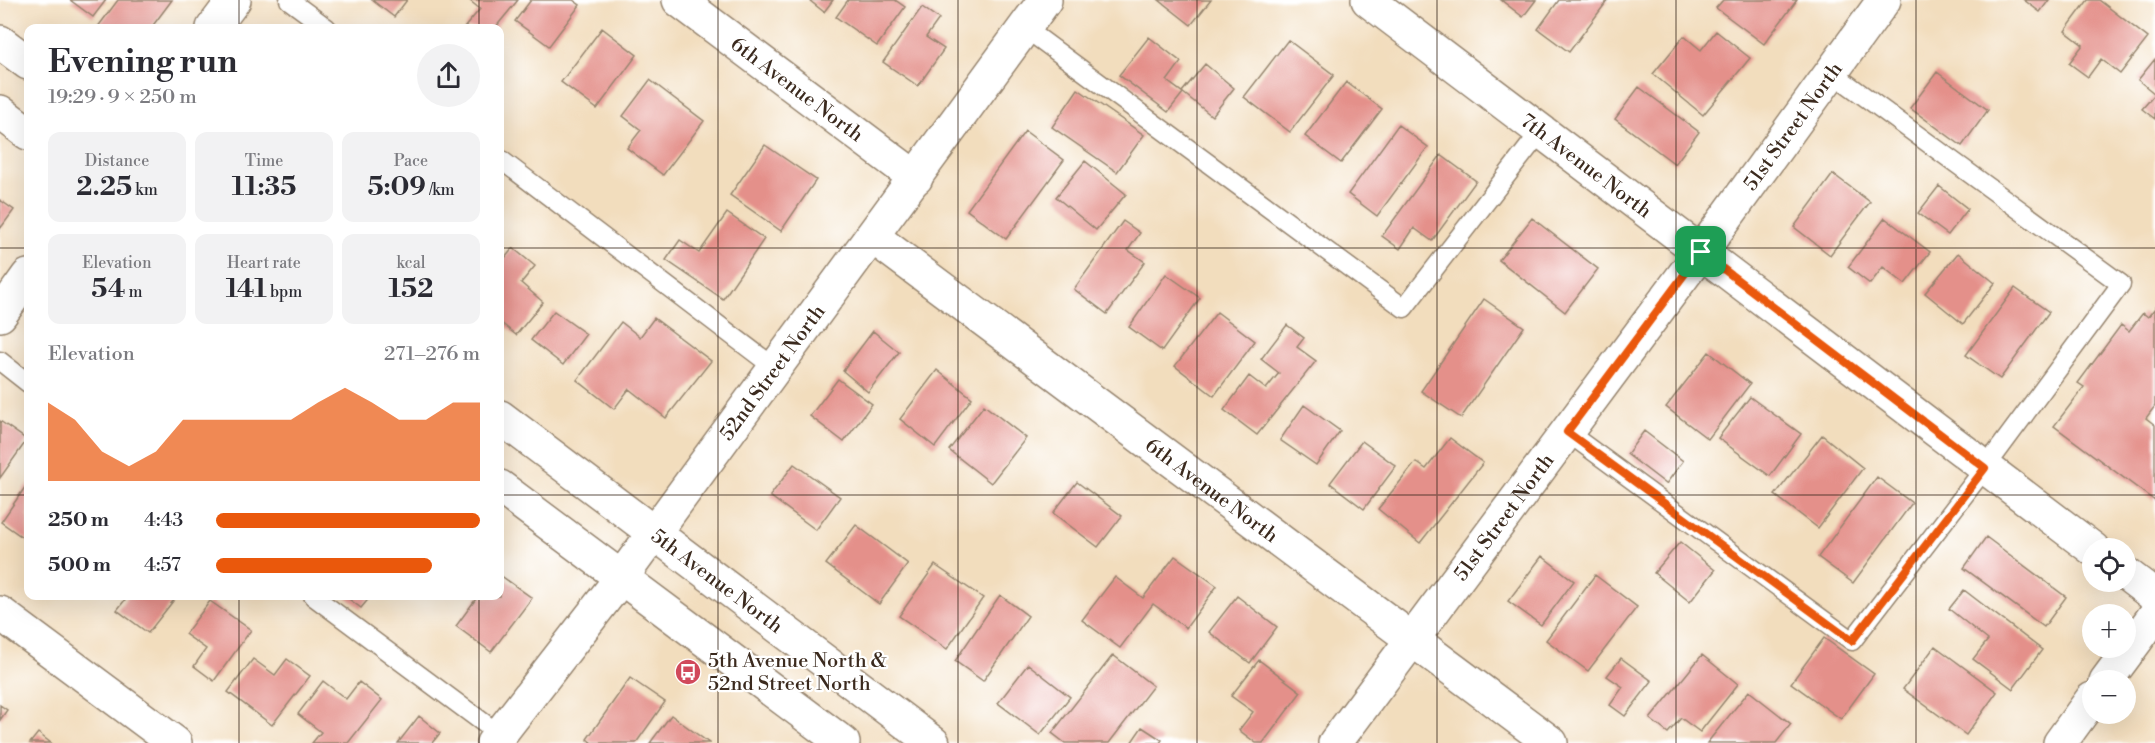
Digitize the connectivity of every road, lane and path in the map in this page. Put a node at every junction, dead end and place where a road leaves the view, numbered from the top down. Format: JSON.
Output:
{"nodes":[{"id":1,"x":234,"y":0,"type":"edge"},
{"id":2,"x":289,"y":0,"type":"edge"},
{"id":3,"x":679,"y":0,"type":"edge"},
{"id":4,"x":1045,"y":0,"type":"edge"},
{"id":5,"x":1368,"y":0,"type":"edge"},
{"id":6,"x":1884,"y":0,"type":"edge"},
{"id":7,"x":216,"y":24,"type":"edge"},
{"id":8,"x":322,"y":24,"type":"edge"},
{"id":9,"x":1025,"y":28,"type":"junction"},
{"id":10,"x":0,"y":42,"type":"edge"},
{"id":11,"x":24,"y":60,"type":"edge"},
{"id":12,"x":1831,"y":72,"type":"junction"},
{"id":13,"x":0,"y":112,"type":"edge"},
{"id":14,"x":24,"y":130,"type":"edge"},
{"id":15,"x":1541,"y":131,"type":"junction"},
{"id":16,"x":504,"y":162,"type":"edge"},
{"id":17,"x":916,"y":178,"type":"junction"},
{"id":18,"x":873,"y":237,"type":"junction"},
{"id":19,"x":1701,"y":252,"type":"junction"},
{"id":20,"x":24,"y":282,"type":"edge"},
{"id":21,"x":0,"y":315,"type":"edge"},
{"id":22,"x":0,"y":361,"type":"edge"},
{"id":23,"x":775,"y":368,"type":"junction"},
{"id":24,"x":24,"y":380,"type":"edge"},
{"id":25,"x":504,"y":420,"type":"edge"},
{"id":26,"x":1567,"y":432,"type":"junction"},
{"id":27,"x":1985,"y":468,"type":"junction"},
{"id":28,"x":504,"y":490,"type":"edge"},
{"id":29,"x":652,"y":532,"type":"junction"},
{"id":30,"x":2082,"y":541,"type":"edge"},
{"id":31,"x":621,"y":578,"type":"junction"},
{"id":32,"x":2136,"y":582,"type":"edge"},
{"id":33,"x":2155,"y":596,"type":"edge"},
{"id":34,"x":318,"y":600,"type":"edge"},
{"id":35,"x":0,"y":613,"type":"edge"},
{"id":36,"x":2155,"y":615,"type":"edge"},
{"id":37,"x":1412,"y":640,"type":"junction"},
{"id":38,"x":2114,"y":670,"type":"edge"},
{"id":39,"x":2082,"y":713,"type":"edge"},
{"id":40,"x":501,"y":740,"type":"edge"},
{"id":41,"x":175,"y":743,"type":"edge"},
{"id":42,"x":843,"y":743,"type":"edge"},
{"id":43,"x":933,"y":743,"type":"edge"},
{"id":44,"x":1335,"y":743,"type":"edge"},
{"id":45,"x":1551,"y":743,"type":"edge"},
{"id":46,"x":2060,"y":743,"type":"edge"}],
"edges":[{"from":1,"to":7,"type":"street"},
{"from":2,"to":8,"type":"lane"},
{"from":3,"to":17,"type":"street","name":"6th Avenue North"},
{"from":4,"to":9,"type":"street","name":"52nd Street North"},
{"from":5,"to":15,"type":"street","name":"7th Avenue North"},
{"from":6,"to":12,"type":"street","name":"51st Street North"},
{"from":9,"to":15,"type":"lane"},
{"from":9,"to":17,"type":"street","name":"52nd Street North"},
{"from":10,"to":11,"type":"street"},
{"from":12,"to":19,"type":"street","name":"51st Street North"},
{"from":12,"to":27,"type":"lane"},
{"from":13,"to":14,"type":"street"},
{"from":15,"to":19,"type":"street","name":"7th Avenue North"},
{"from":16,"to":23,"type":"lane"},
{"from":17,"to":18,"type":"street","name":"52nd Street North"},
{"from":18,"to":23,"type":"street","name":"52nd Street North"},
{"from":18,"to":37,"type":"street","name":"6th Avenue North"},
{"from":19,"to":26,"type":"street","name":"51st Street North"},
{"from":19,"to":27,"type":"street","name":"7th Avenue North"},
{"from":20,"to":21,"type":"street"},
{"from":22,"to":24,"type":"lane"},
{"from":23,"to":29,"type":"street","name":"52nd Street North"},
{"from":25,"to":29,"type":"street","name":"5th Avenue North"},
{"from":26,"to":27,"type":"lane"},
{"from":26,"to":37,"type":"street","name":"51st Street North"},
{"from":27,"to":30,"type":"street","name":"7th Avenue North"},
{"from":28,"to":31,"type":"street"},
{"from":29,"to":31,"type":"street","name":"52nd Street North"},
{"from":29,"to":43,"type":"street","name":"5th Avenue North"},
{"from":31,"to":40,"type":"street","name":"52nd Street North"},
{"from":31,"to":42,"type":"street"},
{"from":32,"to":33,"type":"street"},
{"from":34,"to":40,"type":"lane"},
{"from":35,"to":41,"type":"street"},
{"from":36,"to":38,"type":"street"},
{"from":37,"to":44,"type":"street","name":"51st Street North"},
{"from":37,"to":45,"type":"street","name":"6th Avenue North"},
{"from":39,"to":46,"type":"street"}]}
